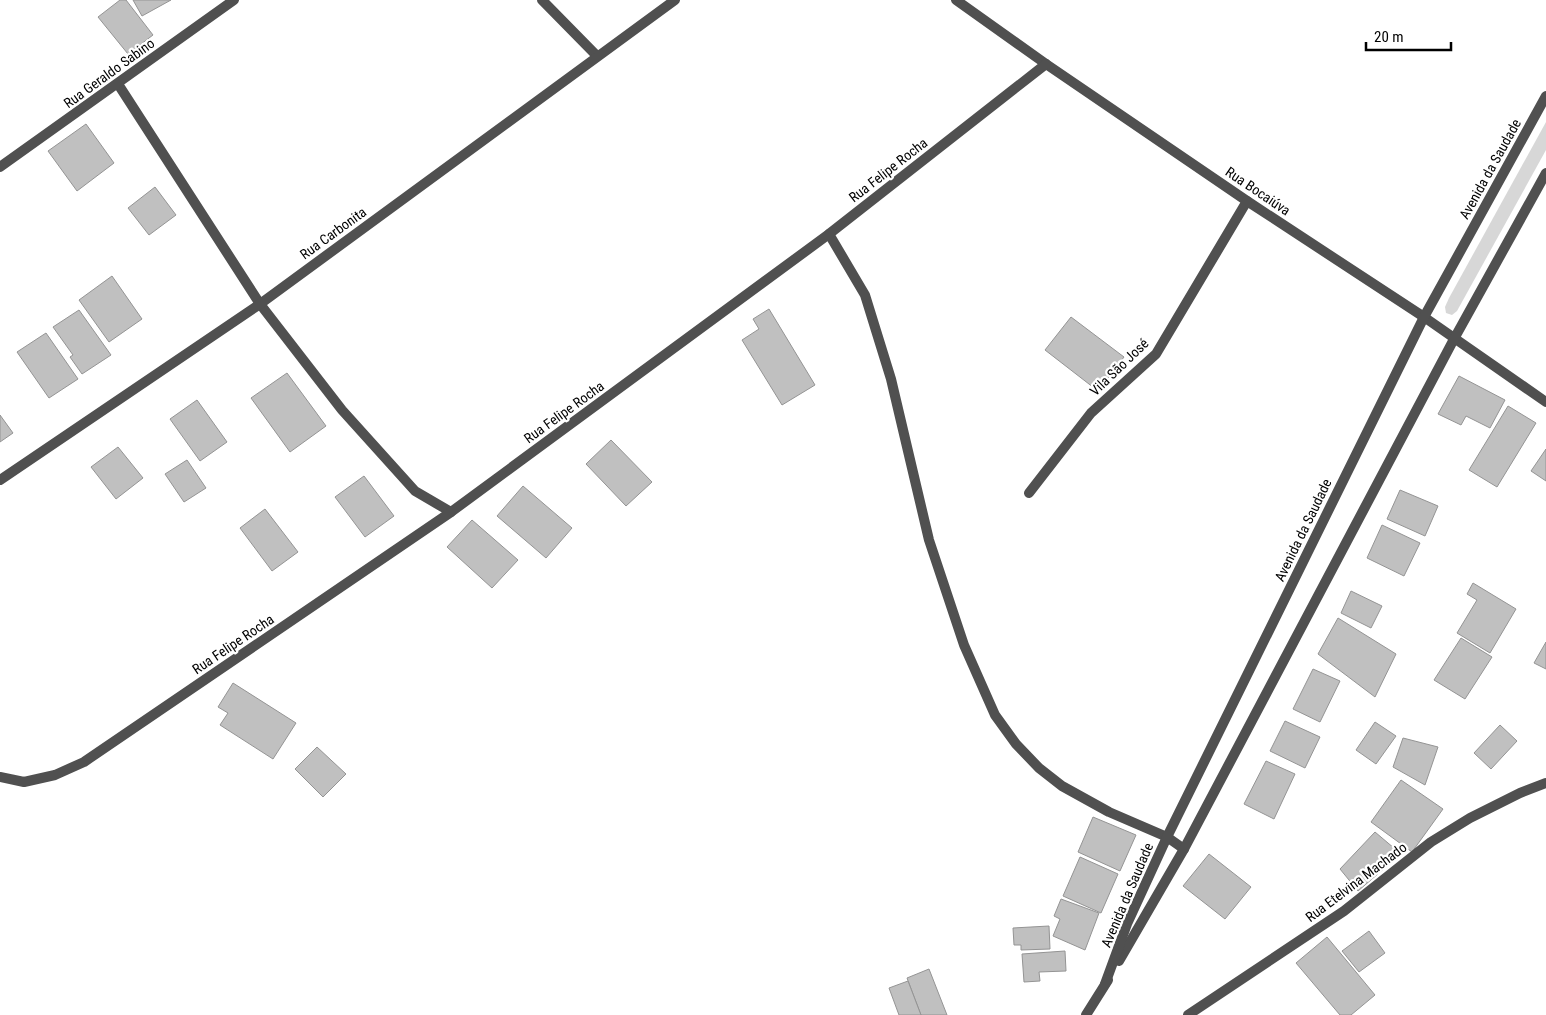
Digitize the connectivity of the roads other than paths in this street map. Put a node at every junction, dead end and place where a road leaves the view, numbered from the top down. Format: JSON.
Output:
{"nodes":[{"id":1,"x":234,"y":0,"type":"edge"},
{"id":2,"x":542,"y":0,"type":"edge"},
{"id":3,"x":675,"y":0,"type":"edge"},
{"id":4,"x":956,"y":0,"type":"edge"},
{"id":5,"x":597,"y":56,"type":"junction"},
{"id":6,"x":1046,"y":64,"type":"junction"},
{"id":7,"x":118,"y":84,"type":"junction"},
{"id":8,"x":1546,"y":96,"type":"edge"},
{"id":9,"x":0,"y":167,"type":"edge"},
{"id":10,"x":1546,"y":173,"type":"edge"},
{"id":11,"x":1247,"y":201,"type":"junction"},
{"id":12,"x":829,"y":234,"type":"junction"},
{"id":13,"x":260,"y":304,"type":"junction"},
{"id":14,"x":1424,"y":317,"type":"junction"},
{"id":15,"x":1454,"y":339,"type":"junction"},
{"id":16,"x":1546,"y":402,"type":"edge"},
{"id":17,"x":0,"y":480,"type":"edge"},
{"id":18,"x":1029,"y":493,"type":"dead end"},
{"id":19,"x":451,"y":512,"type":"junction"},
{"id":20,"x":0,"y":777,"type":"edge"},
{"id":21,"x":1546,"y":783,"type":"edge"},
{"id":22,"x":1167,"y":837,"type":"junction"},
{"id":23,"x":1184,"y":849,"type":"junction"},
{"id":24,"x":1105,"y":984,"type":"junction"},
{"id":25,"x":1086,"y":1015,"type":"edge"},
{"id":26,"x":1188,"y":1015,"type":"edge"}],
"edges":[{"from":1,"to":7,"type":"street","name":"Rua Geraldo Sabino"},
{"from":2,"to":5,"type":"street"},
{"from":3,"to":5,"type":"street","name":"Rua Carbonita"},
{"from":4,"to":6,"type":"street","name":"Rua Bocaiúva"},
{"from":5,"to":13,"type":"street","name":"Rua Carbonita"},
{"from":6,"to":11,"type":"street","name":"Rua Bocaiúva"},
{"from":6,"to":12,"type":"street","name":"Rua Felipe Rocha"},
{"from":7,"to":9,"type":"street","name":"Rua Geraldo Sabino"},
{"from":7,"to":13,"type":"street"},
{"from":8,"to":14,"type":"street","name":"Avenida da Saudade"},
{"from":10,"to":15,"type":"street","name":"Avenida da Saudade"},
{"from":11,"to":14,"type":"street","name":"Rua Bocaiúva"},
{"from":11,"to":18,"type":"street","name":"Vila São José"},
{"from":12,"to":19,"type":"street","name":"Rua Felipe Rocha"},
{"from":12,"to":22,"type":"street"},
{"from":13,"to":17,"type":"street","name":"Rua Carbonita"},
{"from":13,"to":19,"type":"street"},
{"from":14,"to":15,"type":"street","name":"Rua Bocaiúva"},
{"from":14,"to":22,"type":"street","name":"Avenida da Saudade"},
{"from":15,"to":16,"type":"street","name":"Rua Bocaiúva"},
{"from":15,"to":23,"type":"street","name":"Avenida da Saudade"},
{"from":19,"to":20,"type":"street","name":"Rua Felipe Rocha"},
{"from":21,"to":26,"type":"street","name":"Rua Etelvina Machado"},
{"from":22,"to":23,"type":"street"},
{"from":22,"to":24,"type":"street","name":"Avenida da Saudade"},
{"from":23,"to":24,"type":"street","name":"Avenida da Saudade"},
{"from":24,"to":25,"type":"street","name":"Avenida da Saudade"}]}
